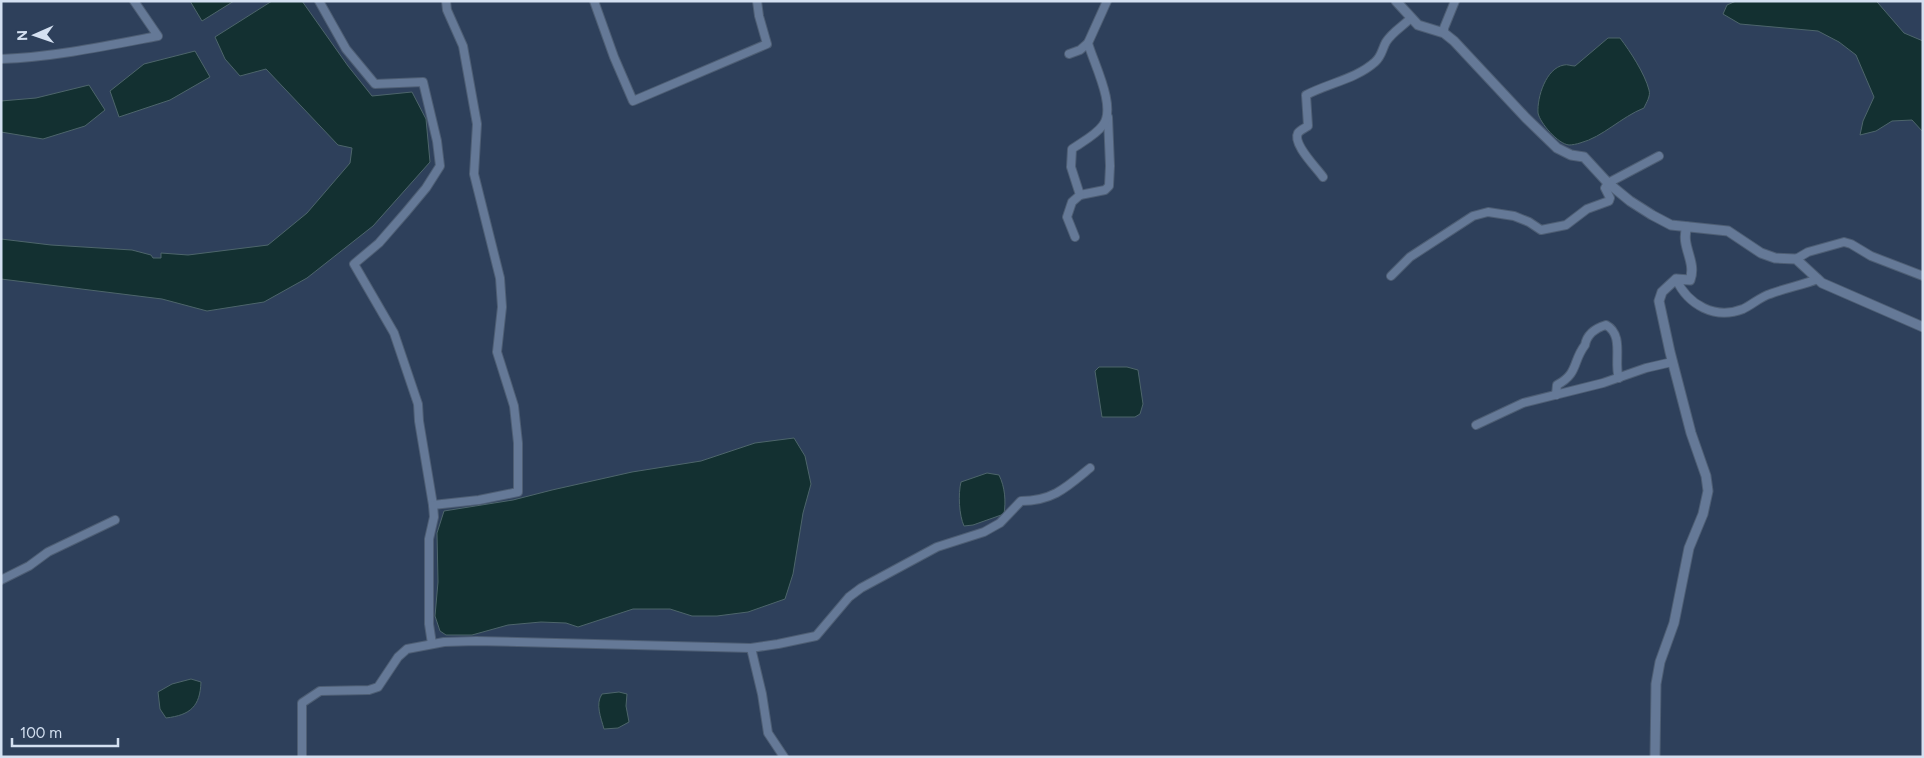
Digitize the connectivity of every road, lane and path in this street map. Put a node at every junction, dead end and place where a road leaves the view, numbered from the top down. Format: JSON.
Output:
{"nodes":[{"id":1,"x":134,"y":1,"type":"edge"},
{"id":2,"x":319,"y":1,"type":"edge"},
{"id":3,"x":446,"y":1,"type":"edge"},
{"id":4,"x":594,"y":1,"type":"edge"},
{"id":5,"x":757,"y":1,"type":"edge"},
{"id":6,"x":1107,"y":1,"type":"edge"},
{"id":7,"x":1396,"y":1,"type":"edge"},
{"id":8,"x":1455,"y":1,"type":"edge"},
{"id":9,"x":1411,"y":18,"type":"junction"},
{"id":10,"x":1444,"y":33,"type":"junction"},
{"id":11,"x":1088,"y":43,"type":"junction"},
{"id":12,"x":1069,"y":54,"type":"dead end"},
{"id":13,"x":1,"y":59,"type":"edge"},
{"id":14,"x":1107,"y":110,"type":"junction"},
{"id":15,"x":1659,"y":156,"type":"dead end"},
{"id":16,"x":1323,"y":177,"type":"dead end"},
{"id":17,"x":1608,"y":183,"type":"junction"},
{"id":18,"x":1080,"y":195,"type":"junction"},
{"id":19,"x":1686,"y":227,"type":"junction"},
{"id":20,"x":1075,"y":237,"type":"dead end"},
{"id":21,"x":1796,"y":259,"type":"junction"},
{"id":22,"x":1391,"y":276,"type":"dead end"},
{"id":23,"x":1923,"y":276,"type":"edge"},
{"id":24,"x":1676,"y":279,"type":"junction"},
{"id":25,"x":1818,"y":279,"type":"junction"},
{"id":26,"x":1923,"y":327,"type":"edge"},
{"id":27,"x":1672,"y":362,"type":"junction"},
{"id":28,"x":1619,"y":378,"type":"junction"},
{"id":29,"x":1556,"y":395,"type":"junction"},
{"id":30,"x":1476,"y":425,"type":"dead end"},
{"id":31,"x":1090,"y":468,"type":"dead end"},
{"id":32,"x":433,"y":505,"type":"junction"},
{"id":33,"x":115,"y":520,"type":"dead end"},
{"id":34,"x":1,"y":580,"type":"edge"},
{"id":35,"x":432,"y":644,"type":"junction"},
{"id":36,"x":750,"y":648,"type":"junction"},
{"id":37,"x":302,"y":757,"type":"edge"},
{"id":38,"x":784,"y":757,"type":"edge"},
{"id":39,"x":1655,"y":757,"type":"edge"}],
"edges":[{"from":1,"to":13,"type":"street"},
{"from":2,"to":32,"type":"street"},
{"from":3,"to":32,"type":"street"},
{"from":4,"to":5,"type":"street"},
{"from":6,"to":11,"type":"street"},
{"from":7,"to":9,"type":"street"},
{"from":8,"to":10,"type":"street"},
{"from":9,"to":10,"type":"street"},
{"from":9,"to":16,"type":"street"},
{"from":10,"to":17,"type":"street"},
{"from":11,"to":12,"type":"street"},
{"from":11,"to":14,"type":"street"},
{"from":14,"to":18,"type":"street"},
{"from":14,"to":18,"type":"street"},
{"from":15,"to":17,"type":"street"},
{"from":17,"to":19,"type":"street"},
{"from":17,"to":22,"type":"street"},
{"from":18,"to":20,"type":"street"},
{"from":19,"to":21,"type":"street"},
{"from":19,"to":24,"type":"street"},
{"from":21,"to":23,"type":"street"},
{"from":21,"to":25,"type":"street"},
{"from":24,"to":25,"type":"street"},
{"from":24,"to":27,"type":"street"},
{"from":25,"to":26,"type":"street"},
{"from":27,"to":28,"type":"street"},
{"from":27,"to":39,"type":"street"},
{"from":28,"to":29,"type":"street"},
{"from":28,"to":29,"type":"street"},
{"from":29,"to":30,"type":"street"},
{"from":31,"to":36,"type":"street"},
{"from":32,"to":35,"type":"street"},
{"from":33,"to":34,"type":"street"},
{"from":35,"to":36,"type":"street"},
{"from":35,"to":37,"type":"street"},
{"from":36,"to":38,"type":"street"}]}
